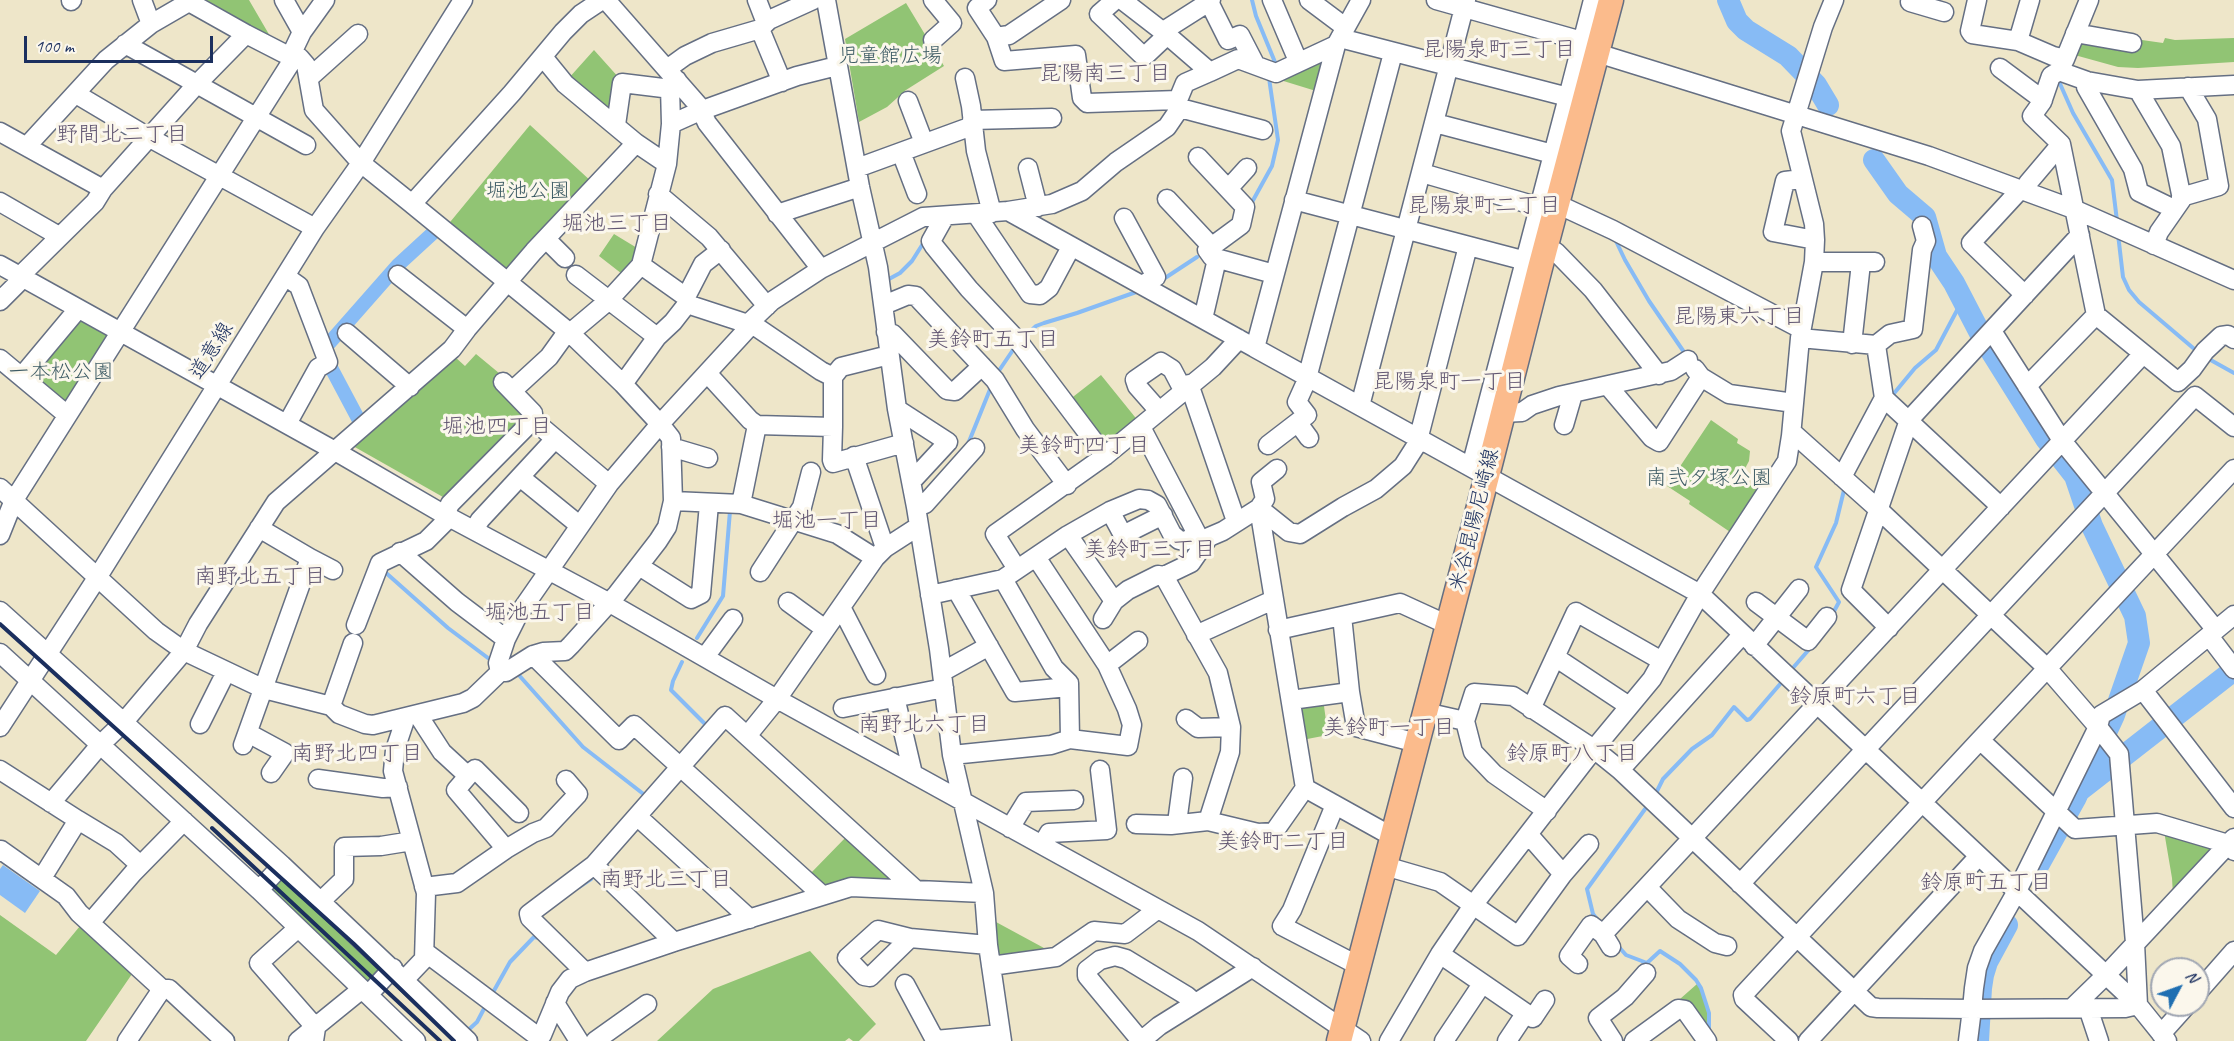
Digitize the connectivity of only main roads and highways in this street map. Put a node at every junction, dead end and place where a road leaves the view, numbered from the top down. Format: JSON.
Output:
{"nodes":[{"id":1,"x":1611,"y":0,"type":"edge"},
{"id":2,"x":1348,"y":1036,"type":"edge"}],
"edges":[{"from":1,"to":2,"type":"main road","name":"米谷昆陽尼崎線"}]}
